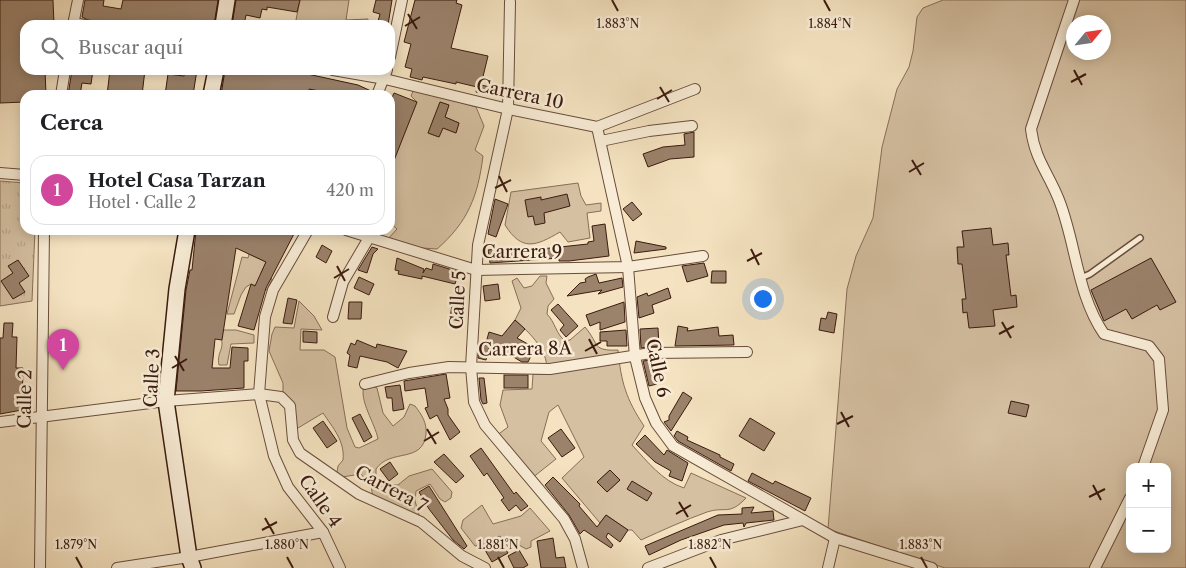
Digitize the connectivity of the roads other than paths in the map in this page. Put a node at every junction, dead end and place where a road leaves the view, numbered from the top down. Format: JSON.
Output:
{"nodes":[{"id":1,"x":78,"y":0,"type":"edge"},
{"id":2,"x":227,"y":0,"type":"edge"},
{"id":3,"x":402,"y":0,"type":"edge"},
{"id":4,"x":1074,"y":0,"type":"edge"},
{"id":5,"x":510,"y":2,"type":"dead end"},
{"id":6,"x":74,"y":20,"type":"edge"},
{"id":7,"x":224,"y":20,"type":"edge"},
{"id":8,"x":395,"y":33,"type":"edge"},
{"id":9,"x":64,"y":75,"type":"edge"},
{"id":10,"x":215,"y":75,"type":"edge"},
{"id":11,"x":386,"y":75,"type":"edge"},
{"id":12,"x":695,"y":89,"type":"dead end"},
{"id":13,"x":62,"y":90,"type":"edge"},
{"id":14,"x":212,"y":90,"type":"edge"},
{"id":15,"x":379,"y":90,"type":"edge"},
{"id":16,"x":508,"y":109,"type":"junction"},
{"id":17,"x":692,"y":126,"type":"dead end"},
{"id":18,"x":597,"y":127,"type":"junction"},
{"id":19,"x":601,"y":141,"type":"junction"},
{"id":20,"x":0,"y":173,"type":"edge"},
{"id":21,"x":20,"y":175,"type":"edge"},
{"id":22,"x":44,"y":235,"type":"edge"},
{"id":23,"x":186,"y":235,"type":"edge"},
{"id":24,"x":305,"y":235,"type":"edge"},
{"id":25,"x":366,"y":235,"type":"edge"},
{"id":26,"x":370,"y":236,"type":"junction"},
{"id":27,"x":1140,"y":238,"type":"dead end"},
{"id":28,"x":703,"y":256,"type":"dead end"},
{"id":29,"x":628,"y":267,"type":"junction"},
{"id":30,"x":476,"y":270,"type":"junction"},
{"id":31,"x":1081,"y":278,"type":"junction"},
{"id":32,"x":333,"y":316,"type":"dead end"},
{"id":33,"x":747,"y":352,"type":"dead end"},
{"id":34,"x":635,"y":357,"type":"junction"},
{"id":35,"x":470,"y":367,"type":"junction"},
{"id":36,"x":365,"y":384,"type":"dead end"},
{"id":37,"x":259,"y":394,"type":"junction"},
{"id":38,"x":166,"y":401,"type":"junction"},
{"id":39,"x":41,"y":418,"type":"junction"},
{"id":40,"x":0,"y":422,"type":"edge"},
{"id":41,"x":1144,"y":463,"type":"edge"},
{"id":42,"x":1126,"y":506,"type":"edge"},
{"id":43,"x":803,"y":520,"type":"junction"},
{"id":44,"x":323,"y":532,"type":"junction"},
{"id":45,"x":835,"y":538,"type":"junction"},
{"id":46,"x":189,"y":564,"type":"edge"},
{"id":47,"x":40,"y":568,"type":"edge"},
{"id":48,"x":117,"y":568,"type":"edge"},
{"id":49,"x":340,"y":568,"type":"edge"},
{"id":50,"x":485,"y":568,"type":"edge"},
{"id":51,"x":584,"y":568,"type":"edge"},
{"id":52,"x":648,"y":568,"type":"edge"},
{"id":53,"x":828,"y":568,"type":"edge"},
{"id":54,"x":932,"y":568,"type":"edge"},
{"id":55,"x":1095,"y":568,"type":"edge"}],
"edges":[{"from":1,"to":6,"type":"street"},
{"from":2,"to":7,"type":"main road"},
{"from":3,"to":8,"type":"street"},
{"from":4,"to":31,"type":"street"},
{"from":5,"to":16,"type":"street","name":"Calle 5"},
{"from":9,"to":13,"type":"street"},
{"from":10,"to":14,"type":"main road"},
{"from":11,"to":15,"type":"street"},
{"from":11,"to":16,"type":"street","name":"Carrera 10"},
{"from":12,"to":18,"type":"street"},
{"from":16,"to":18,"type":"street","name":"Carrera 10"},
{"from":16,"to":30,"type":"street","name":"Calle 5"},
{"from":17,"to":19,"type":"street"},
{"from":18,"to":19,"type":"street","name":"Calle 6"},
{"from":19,"to":29,"type":"street","name":"Calle 6"},
{"from":20,"to":21,"type":"street"},
{"from":22,"to":39,"type":"street","name":"Calle 2"},
{"from":23,"to":38,"type":"main road","name":"Calle 3"},
{"from":24,"to":37,"type":"street","name":"Calle 4"},
{"from":25,"to":26,"type":"street","name":"Carrera 9"},
{"from":26,"to":30,"type":"street","name":"Carrera 9"},
{"from":26,"to":32,"type":"street"},
{"from":27,"to":31,"type":"lane"},
{"from":28,"to":29,"type":"street","name":"Carrera 9"},
{"from":29,"to":30,"type":"street","name":"Carrera 9"},
{"from":29,"to":34,"type":"street","name":"Calle 6"},
{"from":30,"to":35,"type":"street","name":"Calle 5"},
{"from":31,"to":41,"type":"street"},
{"from":33,"to":34,"type":"street","name":"Carrera 8A"},
{"from":34,"to":35,"type":"street","name":"Carrera 8A"},
{"from":34,"to":43,"type":"street","name":"Calle 6"},
{"from":35,"to":36,"type":"street","name":"Carrera 8A"},
{"from":35,"to":51,"type":"street","name":"Calle 5"},
{"from":37,"to":38,"type":"street"},
{"from":37,"to":44,"type":"street","name":"Calle 4"},
{"from":37,"to":50,"type":"street","name":"Carrera 7"},
{"from":38,"to":39,"type":"street"},
{"from":38,"to":46,"type":"main road","name":"Calle 3"},
{"from":39,"to":40,"type":"street"},
{"from":39,"to":47,"type":"street","name":"Calle 2"},
{"from":42,"to":55,"type":"street"},
{"from":43,"to":45,"type":"street","name":"Calle 6"},
{"from":43,"to":52,"type":"street"},
{"from":44,"to":46,"type":"street"},
{"from":44,"to":49,"type":"street","name":"Calle 4"},
{"from":45,"to":53,"type":"street"},
{"from":45,"to":54,"type":"street","name":"Calle 6"},
{"from":46,"to":48,"type":"street"}]}
